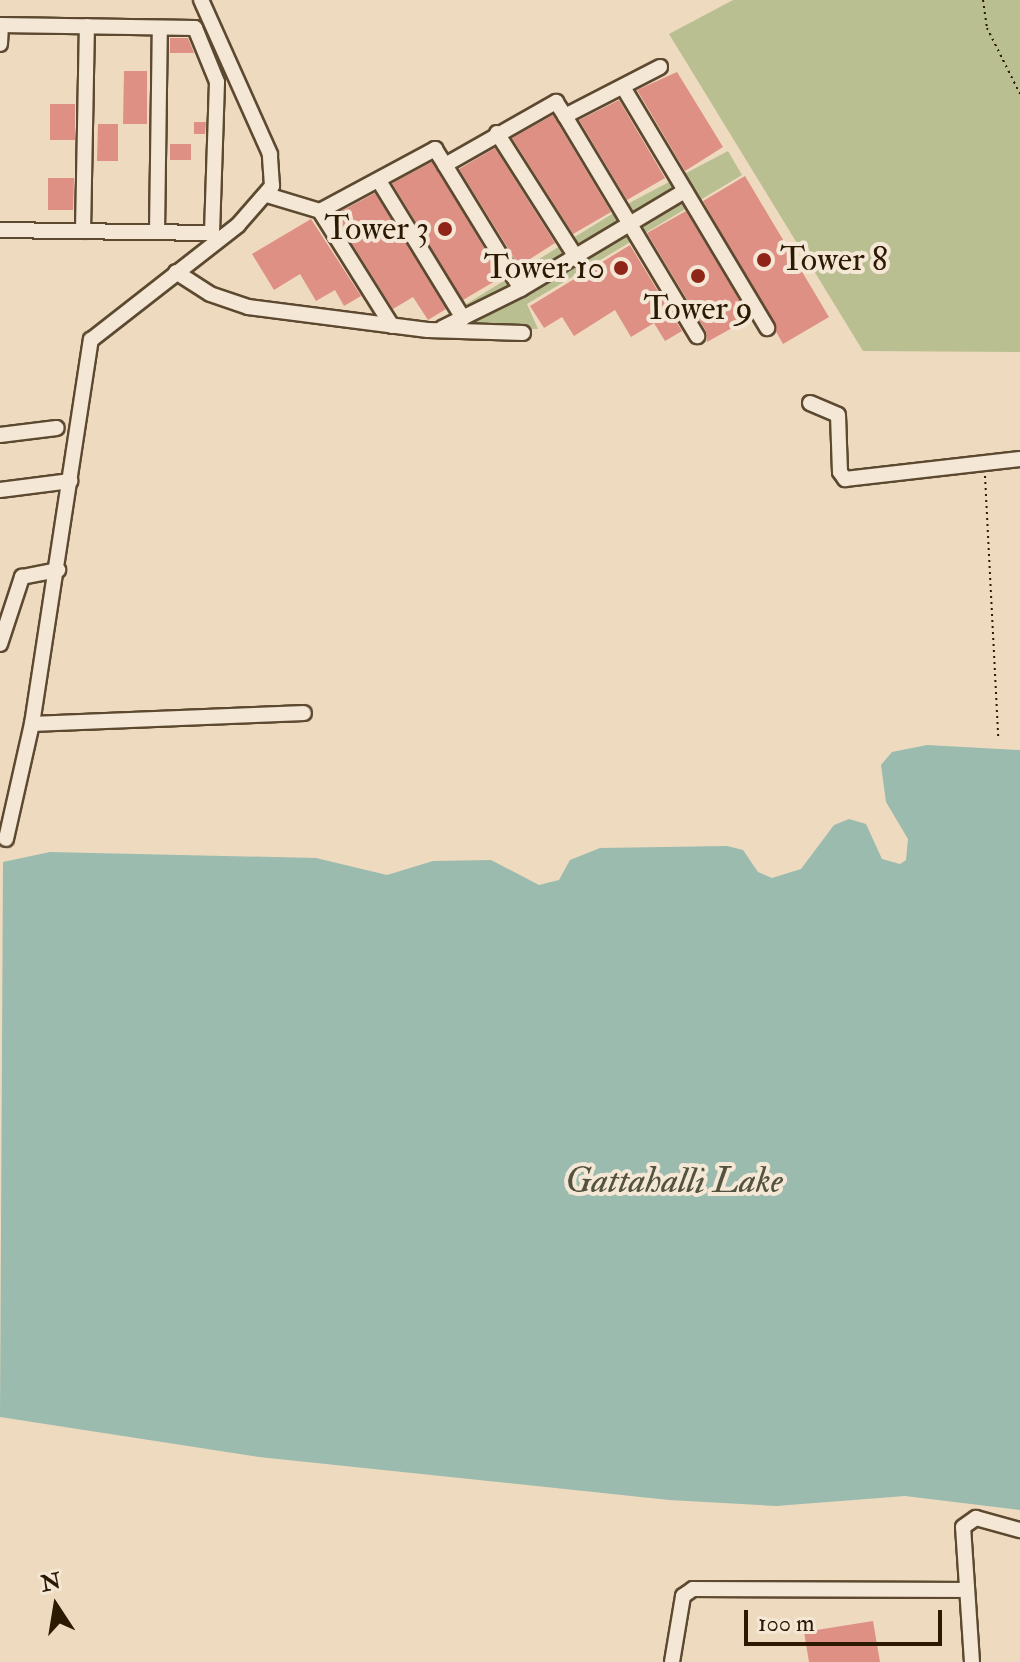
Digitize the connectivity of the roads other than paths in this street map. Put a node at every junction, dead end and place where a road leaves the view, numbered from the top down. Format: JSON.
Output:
{"nodes":[{"id":1,"x":201,"y":0,"type":"edge"},
{"id":2,"x":0,"y":25,"type":"edge"},
{"id":3,"x":87,"y":26,"type":"junction"},
{"id":4,"x":160,"y":28,"type":"junction"},
{"id":5,"x":0,"y":44,"type":"edge"},
{"id":6,"x":660,"y":67,"type":"dead end"},
{"id":7,"x":623,"y":87,"type":"junction"},
{"id":8,"x":565,"y":116,"type":"junction"},
{"id":9,"x":497,"y":133,"type":"junction"},
{"id":10,"x":445,"y":165,"type":"junction"},
{"id":11,"x":379,"y":181,"type":"junction"},
{"id":12,"x":685,"y":191,"type":"junction"},
{"id":13,"x":274,"y":198,"type":"junction"},
{"id":14,"x":320,"y":211,"type":"junction"},
{"id":15,"x":629,"y":225,"type":"junction"},
{"id":16,"x":0,"y":230,"type":"edge"},
{"id":17,"x":83,"y":231,"type":"junction"},
{"id":18,"x":157,"y":232,"type":"junction"},
{"id":19,"x":576,"y":257,"type":"junction"},
{"id":20,"x":176,"y":272,"type":"junction"},
{"id":21,"x":521,"y":289,"type":"junction"},
{"id":22,"x":463,"y":318,"type":"junction"},
{"id":23,"x":392,"y":326,"type":"junction"},
{"id":24,"x":767,"y":328,"type":"dead end"},
{"id":25,"x":438,"y":330,"type":"junction"},
{"id":26,"x":523,"y":333,"type":"dead end"},
{"id":27,"x":697,"y":336,"type":"dead end"},
{"id":28,"x":810,"y":403,"type":"dead end"},
{"id":29,"x":57,"y":428,"type":"dead end"},
{"id":30,"x":0,"y":435,"type":"edge"},
{"id":31,"x":1020,"y":459,"type":"edge"},
{"id":32,"x":70,"y":481,"type":"junction"},
{"id":33,"x":0,"y":490,"type":"edge"},
{"id":34,"x":58,"y":570,"type":"junction"},
{"id":35,"x":0,"y":644,"type":"edge"},
{"id":36,"x":304,"y":713,"type":"dead end"},
{"id":37,"x":32,"y":724,"type":"junction"},
{"id":38,"x":6,"y":839,"type":"dead end"},
{"id":39,"x":1020,"y":1530,"type":"edge"},
{"id":40,"x":967,"y":1590,"type":"junction"},
{"id":41,"x":672,"y":1662,"type":"edge"},
{"id":42,"x":972,"y":1662,"type":"edge"}],
"edges":[{"from":1,"to":13,"type":"street"},
{"from":2,"to":3,"type":"street"},
{"from":2,"to":5,"type":"street"},
{"from":3,"to":4,"type":"street"},
{"from":3,"to":17,"type":"street"},
{"from":4,"to":18,"type":"street"},
{"from":4,"to":18,"type":"street"},
{"from":6,"to":7,"type":"street"},
{"from":7,"to":8,"type":"street"},
{"from":7,"to":12,"type":"street"},
{"from":8,"to":9,"type":"street"},
{"from":8,"to":15,"type":"street"},
{"from":9,"to":10,"type":"street"},
{"from":9,"to":19,"type":"street"},
{"from":10,"to":11,"type":"street"},
{"from":10,"to":21,"type":"street"},
{"from":11,"to":14,"type":"street"},
{"from":11,"to":22,"type":"street"},
{"from":12,"to":15,"type":"street"},
{"from":12,"to":24,"type":"street"},
{"from":13,"to":14,"type":"street"},
{"from":13,"to":20,"type":"street"},
{"from":14,"to":23,"type":"street"},
{"from":15,"to":19,"type":"street"},
{"from":15,"to":27,"type":"street"},
{"from":16,"to":17,"type":"street"},
{"from":17,"to":18,"type":"street"},
{"from":19,"to":21,"type":"street"},
{"from":20,"to":23,"type":"street"},
{"from":20,"to":32,"type":"street"},
{"from":21,"to":22,"type":"street"},
{"from":22,"to":25,"type":"street"},
{"from":23,"to":25,"type":"street"},
{"from":25,"to":26,"type":"street"},
{"from":28,"to":31,"type":"street"},
{"from":29,"to":30,"type":"street"},
{"from":32,"to":33,"type":"street"},
{"from":32,"to":34,"type":"street"},
{"from":34,"to":35,"type":"street"},
{"from":34,"to":37,"type":"street"},
{"from":36,"to":37,"type":"street"},
{"from":37,"to":38,"type":"street"},
{"from":39,"to":40,"type":"street"},
{"from":40,"to":41,"type":"street"},
{"from":40,"to":42,"type":"street"}]}
